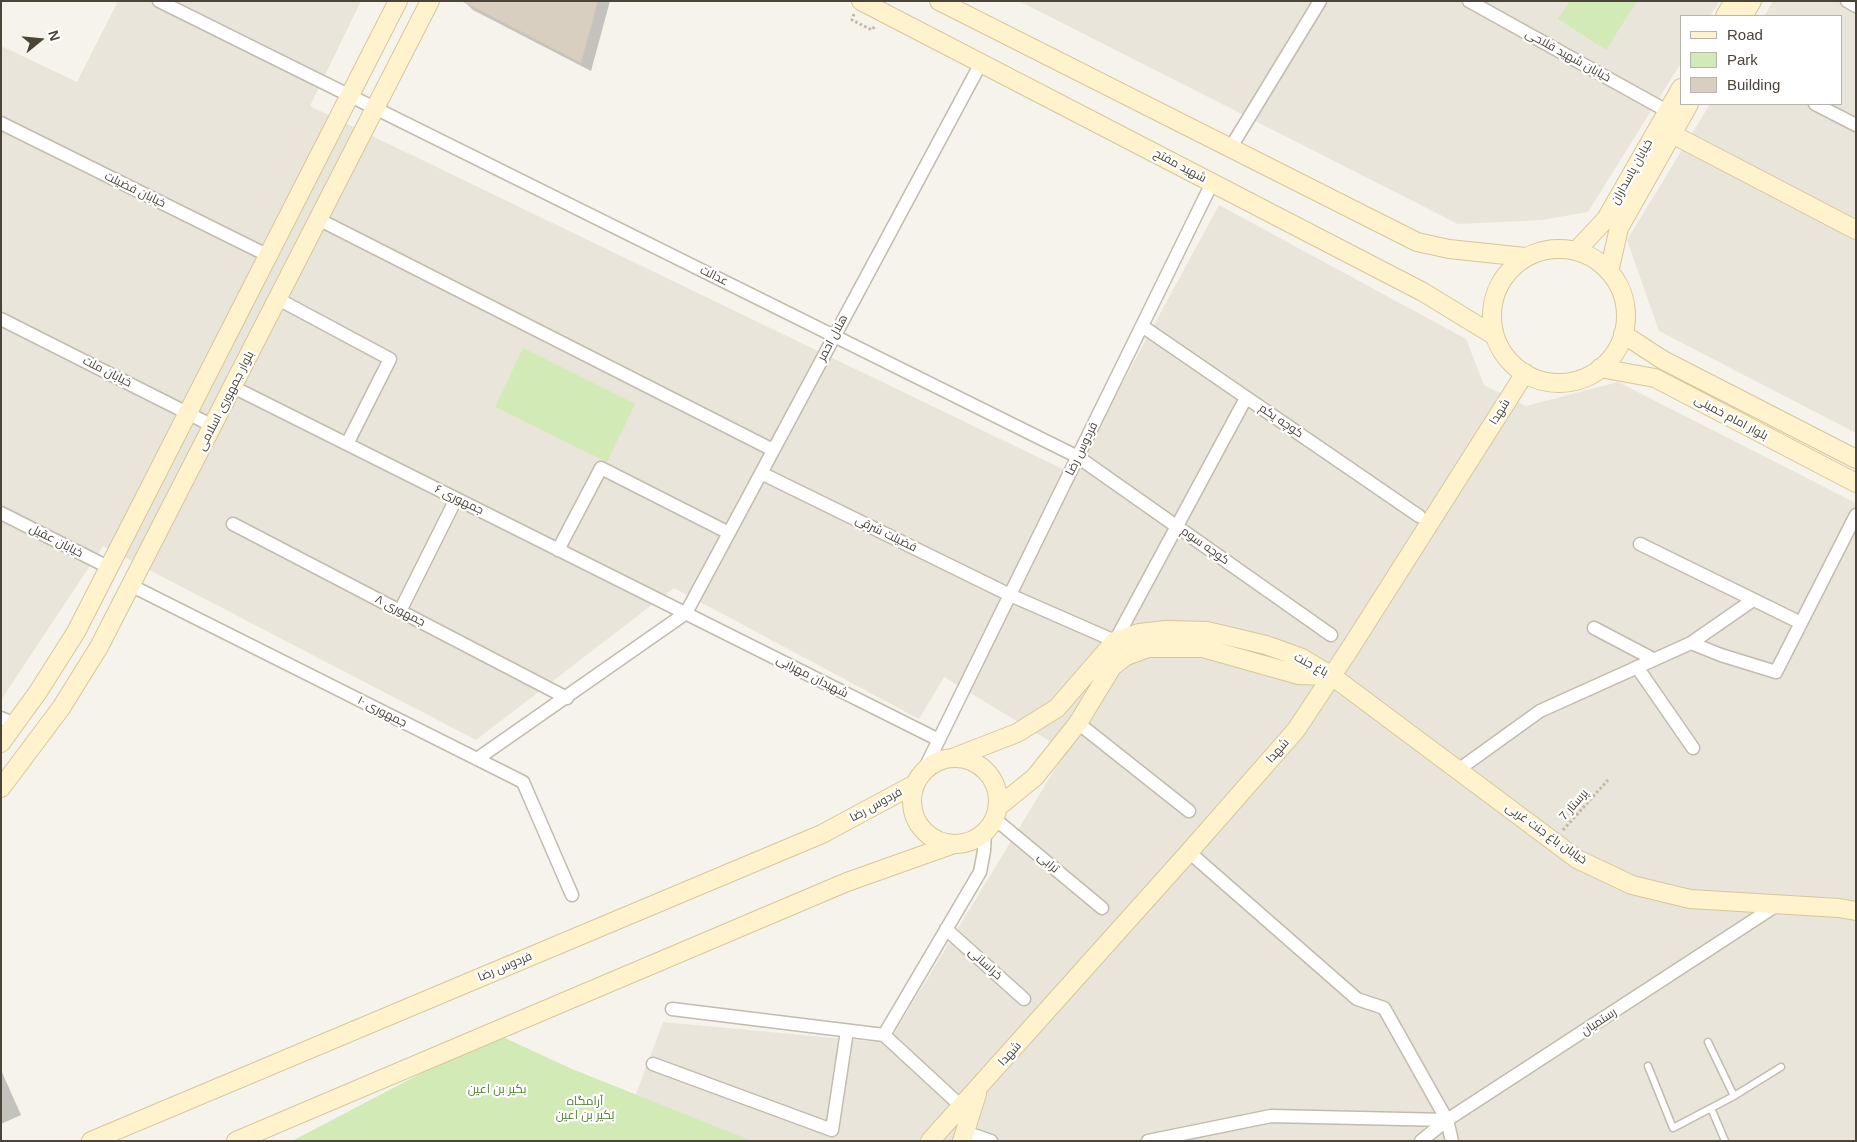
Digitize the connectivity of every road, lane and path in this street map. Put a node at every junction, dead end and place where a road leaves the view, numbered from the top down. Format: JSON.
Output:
{"nodes":[{"id":1,"x":159,"y":1,"type":"edge"},
{"id":2,"x":398,"y":1,"type":"edge"},
{"id":3,"x":430,"y":1,"type":"edge"},
{"id":4,"x":861,"y":1,"type":"edge"},
{"id":5,"x":939,"y":1,"type":"edge"},
{"id":6,"x":1320,"y":1,"type":"edge"},
{"id":7,"x":1469,"y":1,"type":"edge"},
{"id":8,"x":1734,"y":1,"type":"edge"},
{"id":9,"x":1752,"y":1,"type":"edge"},
{"id":10,"x":1847,"y":1,"type":"edge"},
{"id":11,"x":1856,"y":6,"type":"edge"},
{"id":12,"x":1726,"y":15,"type":"edge"},
{"id":13,"x":1743,"y":15,"type":"edge"},
{"id":14,"x":852,"y":20,"type":"dead end"},
{"id":15,"x":872,"y":30,"type":"dead end"},
{"id":16,"x":981,"y":63,"type":"junction"},
{"id":17,"x":1680,"y":90,"type":"edge"},
{"id":18,"x":350,"y":95,"type":"junction"},
{"id":19,"x":1688,"y":105,"type":"edge"},
{"id":20,"x":1817,"y":105,"type":"edge"},
{"id":21,"x":375,"y":108,"type":"junction"},
{"id":22,"x":1667,"y":111,"type":"junction"},
{"id":23,"x":1,"y":123,"type":"edge"},
{"id":24,"x":1856,"y":125,"type":"edge"},
{"id":25,"x":1672,"y":134,"type":"junction"},
{"id":26,"x":1231,"y":147,"type":"junction"},
{"id":27,"x":1212,"y":183,"type":"junction"},
{"id":28,"x":318,"y":219,"type":"junction"},
{"id":29,"x":1856,"y":230,"type":"edge"},
{"id":30,"x":1576,"y":251,"type":"junction"},
{"id":31,"x":268,"y":256,"type":"junction"},
{"id":32,"x":1525,"y":258,"type":"junction"},
{"id":33,"x":1609,"y":272,"type":"junction"},
{"id":34,"x":278,"y":299,"type":"junction"},
{"id":35,"x":1,"y":319,"type":"edge"},
{"id":36,"x":1142,"y":326,"type":"junction"},
{"id":37,"x":1623,"y":334,"type":"junction"},
{"id":38,"x":835,"y":336,"type":"junction"},
{"id":39,"x":1495,"y":336,"type":"junction"},
{"id":40,"x":1600,"y":368,"type":"junction"},
{"id":41,"x":1682,"y":370,"type":"junction"},
{"id":42,"x":1525,"y":373,"type":"junction"},
{"id":43,"x":1670,"y":386,"type":"junction"},
{"id":44,"x":233,"y":388,"type":"junction"},
{"id":45,"x":1246,"y":398,"type":"junction"},
{"id":46,"x":188,"y":414,"type":"junction"},
{"id":47,"x":213,"y":426,"type":"junction"},
{"id":48,"x":347,"y":444,"type":"junction"},
{"id":49,"x":773,"y":450,"type":"junction"},
{"id":50,"x":1078,"y":457,"type":"junction"},
{"id":51,"x":1856,"y":459,"type":"edge"},
{"id":52,"x":761,"y":473,"type":"junction"},
{"id":53,"x":1856,"y":483,"type":"edge"},
{"id":54,"x":456,"y":499,"type":"junction"},
{"id":55,"x":1,"y":513,"type":"edge"},
{"id":56,"x":1856,"y":514,"type":"edge"},
{"id":57,"x":1419,"y":516,"type":"dead end"},
{"id":58,"x":233,"y":524,"type":"dead end"},
{"id":59,"x":1177,"y":526,"type":"junction"},
{"id":60,"x":729,"y":533,"type":"junction"},
{"id":61,"x":1640,"y":544,"type":"dead end"},
{"id":62,"x":558,"y":550,"type":"junction"},
{"id":63,"x":110,"y":568,"type":"junction"},
{"id":64,"x":132,"y":586,"type":"junction"},
{"id":65,"x":1010,"y":595,"type":"junction"},
{"id":66,"x":1753,"y":600,"type":"junction"},
{"id":67,"x":400,"y":611,"type":"junction"},
{"id":68,"x":686,"y":613,"type":"junction"},
{"id":69,"x":1801,"y":622,"type":"junction"},
{"id":70,"x":1594,"y":628,"type":"dead end"},
{"id":71,"x":1331,"y":636,"type":"dead end"},
{"id":72,"x":1115,"y":641,"type":"junction"},
{"id":73,"x":1690,"y":643,"type":"junction"},
{"id":74,"x":1653,"y":660,"type":"junction"},
{"id":75,"x":1637,"y":667,"type":"junction"},
{"id":76,"x":1332,"y":676,"type":"junction"},
{"id":77,"x":567,"y":698,"type":"junction"},
{"id":78,"x":8,"y":721,"type":"edge"},
{"id":79,"x":1078,"y":723,"type":"junction"},
{"id":80,"x":939,"y":740,"type":"junction"},
{"id":81,"x":36,"y":742,"type":"junction"},
{"id":82,"x":1,"y":743,"type":"edge"},
{"id":83,"x":1693,"y":748,"type":"dead end"},
{"id":84,"x":956,"y":757,"type":"junction"},
{"id":85,"x":477,"y":759,"type":"junction"},
{"id":86,"x":1458,"y":770,"type":"junction"},
{"id":87,"x":920,"y":777,"type":"junction"},
{"id":88,"x":1608,"y":780,"type":"dead end"},
{"id":89,"x":1,"y":788,"type":"edge"},
{"id":90,"x":1189,"y":811,"type":"dead end"},
{"id":91,"x":992,"y":819,"type":"junction"},
{"id":92,"x":1554,"y":842,"type":"junction"},
{"id":93,"x":954,"y":844,"type":"junction"},
{"id":94,"x":1189,"y":852,"type":"junction"},
{"id":95,"x":572,"y":895,"type":"dead end"},
{"id":96,"x":1777,"y":905,"type":"junction"},
{"id":97,"x":1102,"y":908,"type":"dead end"},
{"id":98,"x":1856,"y":911,"type":"edge"},
{"id":99,"x":946,"y":929,"type":"junction"},
{"id":100,"x":1024,"y":999,"type":"dead end"},
{"id":101,"x":672,"y":1009,"type":"dead end"},
{"id":102,"x":847,"y":1030,"type":"junction"},
{"id":103,"x":884,"y":1035,"type":"junction"},
{"id":104,"x":1708,"y":1042,"type":"dead end"},
{"id":105,"x":653,"y":1064,"type":"dead end"},
{"id":106,"x":1648,"y":1066,"type":"dead end"},
{"id":107,"x":1781,"y":1067,"type":"dead end"},
{"id":108,"x":979,"y":1089,"type":"junction"},
{"id":109,"x":1734,"y":1096,"type":"junction"},
{"id":110,"x":962,"y":1107,"type":"junction"},
{"id":111,"x":1711,"y":1108,"type":"junction"},
{"id":112,"x":1447,"y":1120,"type":"junction"},
{"id":113,"x":963,"y":1137,"type":"edge"},
{"id":114,"x":91,"y":1141,"type":"edge"},
{"id":115,"x":236,"y":1141,"type":"edge"},
{"id":116,"x":930,"y":1141,"type":"edge"},
{"id":117,"x":991,"y":1141,"type":"edge"},
{"id":118,"x":1148,"y":1141,"type":"edge"},
{"id":119,"x":1421,"y":1141,"type":"edge"},
{"id":120,"x":1452,"y":1141,"type":"edge"},
{"id":121,"x":1725,"y":1141,"type":"edge"}],
"edges":[{"from":1,"to":18,"type":"street","name":"عدالت"},
{"from":2,"to":18,"type":"street"},
{"from":3,"to":21,"type":"street","name":"بلوار جمهوری اسلامی"},
{"from":4,"to":16,"type":"street","name":"شهید مفتح"},
{"from":5,"to":26,"type":"street"},
{"from":6,"to":26,"type":"street"},
{"from":7,"to":22,"type":"street","name":"خیابان شهید فلاحی"},
{"from":8,"to":12,"type":"street"},
{"from":9,"to":13,"type":"street"},
{"from":10,"to":11,"type":"street"},
{"from":14,"to":15,"type":"path"},
{"from":16,"to":27,"type":"street","name":"شهید مفتح"},
{"from":16,"to":38,"type":"street","name":"هلال احمر"},
{"from":17,"to":22,"type":"street","name":"خیابان پاسداران"},
{"from":18,"to":21,"type":"street","name":"عدالت"},
{"from":18,"to":31,"type":"street"},
{"from":19,"to":25,"type":"street","name":"خیابان پاسداران"},
{"from":20,"to":24,"type":"street"},
{"from":21,"to":28,"type":"street","name":"بلوار جمهوری اسلامی"},
{"from":21,"to":38,"type":"street","name":"عدالت"},
{"from":22,"to":30,"type":"street","name":"خیابان پاسداران"},
{"from":23,"to":31,"type":"street","name":"خیابان فضیلت"},
{"from":25,"to":29,"type":"street"},
{"from":25,"to":33,"type":"street","name":"خیابان پاسداران"},
{"from":26,"to":32,"type":"street"},
{"from":27,"to":36,"type":"street","name":"فردوس رضا"},
{"from":27,"to":39,"type":"street","name":"شهید مفتح"},
{"from":28,"to":34,"type":"street","name":"بلوار جمهوری اسلامی"},
{"from":28,"to":49,"type":"street"},
{"from":30,"to":32,"type":"street"},
{"from":30,"to":33,"type":"street"},
{"from":31,"to":46,"type":"street"},
{"from":32,"to":39,"type":"street"},
{"from":33,"to":37,"type":"street"},
{"from":34,"to":44,"type":"street","name":"بلوار جمهوری اسلامی"},
{"from":34,"to":48,"type":"street"},
{"from":35,"to":46,"type":"street","name":"خیابان ملت"},
{"from":36,"to":45,"type":"street","name":"کوچه یکم"},
{"from":36,"to":50,"type":"street","name":"فردوس رضا"},
{"from":37,"to":40,"type":"street"},
{"from":37,"to":41,"type":"street","name":"بلوار امام خمینی"},
{"from":38,"to":49,"type":"street","name":"هلال احمر"},
{"from":38,"to":50,"type":"street","name":"عدالت"},
{"from":39,"to":42,"type":"street"},
{"from":40,"to":42,"type":"street"},
{"from":40,"to":43,"type":"street","name":"بلوار امام خمینی"},
{"from":41,"to":43,"type":"street"},
{"from":41,"to":51,"type":"street","name":"بلوار امام خمینی"},
{"from":42,"to":76,"type":"street","name":"شهدا"},
{"from":43,"to":53,"type":"street","name":"بلوار امام خمینی"},
{"from":44,"to":47,"type":"street","name":"بلوار جمهوری اسلامی"},
{"from":44,"to":48,"type":"street","name":"جمهوری ۶"},
{"from":45,"to":57,"type":"street","name":"کوچه یکم"},
{"from":45,"to":59,"type":"street"},
{"from":46,"to":47,"type":"street","name":"خیابان ملت"},
{"from":46,"to":63,"type":"street"},
{"from":47,"to":64,"type":"street","name":"بلوار جمهوری اسلامی"},
{"from":48,"to":54,"type":"street","name":"جمهوری ۶"},
{"from":49,"to":52,"type":"street","name":"هلال احمر"},
{"from":50,"to":59,"type":"street","name":"کوچه سوم"},
{"from":50,"to":65,"type":"street","name":"فردوس رضا"},
{"from":52,"to":60,"type":"street","name":"هلال احمر"},
{"from":52,"to":65,"type":"street","name":"فضیلت شرقی"},
{"from":54,"to":62,"type":"street","name":"جمهوری ۶"},
{"from":54,"to":67,"type":"street"},
{"from":55,"to":63,"type":"street","name":"خیابان عقیل"},
{"from":56,"to":69,"type":"street"},
{"from":58,"to":67,"type":"street","name":"جمهوری ۸"},
{"from":59,"to":71,"type":"street","name":"کوچه سوم"},
{"from":59,"to":72,"type":"street"},
{"from":60,"to":62,"type":"street"},
{"from":60,"to":68,"type":"street","name":"هلال احمر"},
{"from":61,"to":66,"type":"street"},
{"from":62,"to":68,"type":"street","name":"جمهوری ۶"},
{"from":63,"to":78,"type":"street"},
{"from":64,"to":81,"type":"street","name":"بلوار جمهوری اسلامی"},
{"from":64,"to":85,"type":"street","name":"جمهوری ۱۰"},
{"from":65,"to":72,"type":"street","name":"فضیلت شرقی"},
{"from":65,"to":80,"type":"street","name":"فردوس رضا"},
{"from":66,"to":69,"type":"street"},
{"from":66,"to":73,"type":"street"},
{"from":67,"to":77,"type":"street","name":"جمهوری ۸"},
{"from":68,"to":77,"type":"street"},
{"from":68,"to":80,"type":"street","name":"شهیدان مهرابی"},
{"from":69,"to":73,"type":"street"},
{"from":70,"to":74,"type":"street"},
{"from":72,"to":76,"type":"street","name":"باغ جنت"},
{"from":72,"to":84,"type":"street"},
{"from":73,"to":74,"type":"street"},
{"from":74,"to":75,"type":"street"},
{"from":75,"to":83,"type":"street"},
{"from":75,"to":86,"type":"street"},
{"from":76,"to":79,"type":"street","name":"باغ جنت"},
{"from":76,"to":86,"type":"street","name":"خیابان باغ جنت غربی"},
{"from":76,"to":94,"type":"street","name":"شهدا"},
{"from":77,"to":85,"type":"street"},
{"from":78,"to":81,"type":"street"},
{"from":78,"to":82,"type":"street"},
{"from":79,"to":90,"type":"street"},
{"from":79,"to":91,"type":"street","name":"باغ جنت"},
{"from":80,"to":87,"type":"street","name":"فردوس رضا"},
{"from":81,"to":89,"type":"street","name":"بلوار جمهوری اسلامی"},
{"from":84,"to":87,"type":"street"},
{"from":84,"to":91,"type":"street"},
{"from":85,"to":95,"type":"street","name":"جمهوری ۱۰"},
{"from":86,"to":92,"type":"street","name":"خیابان باغ جنت غربی"},
{"from":87,"to":93,"type":"street"},
{"from":87,"to":114,"type":"street","name":"فردوس رضا"},
{"from":88,"to":92,"type":"path","name":"پرستار 7"},
{"from":91,"to":93,"type":"street"},
{"from":91,"to":97,"type":"street","name":"ترابی"},
{"from":91,"to":99,"type":"street"},
{"from":92,"to":96,"type":"street","name":"خیابان باغ جنت غربی"},
{"from":93,"to":115,"type":"street"},
{"from":94,"to":108,"type":"street","name":"شهدا"},
{"from":94,"to":112,"type":"street"},
{"from":96,"to":98,"type":"street","name":"خیابان باغ جنت غربی"},
{"from":96,"to":112,"type":"street","name":"رستمیان"},
{"from":99,"to":100,"type":"street","name":"خراسانی"},
{"from":99,"to":103,"type":"street"},
{"from":101,"to":102,"type":"street"},
{"from":102,"to":103,"type":"street"},
{"from":102,"to":105,"type":"street"},
{"from":103,"to":110,"type":"street"},
{"from":104,"to":109,"type":"lane"},
{"from":106,"to":111,"type":"lane"},
{"from":107,"to":109,"type":"lane"},
{"from":108,"to":110,"type":"street","name":"شهدا"},
{"from":108,"to":113,"type":"street","name":"شهدا"},
{"from":109,"to":111,"type":"lane"},
{"from":110,"to":116,"type":"street","name":"شهدا"},
{"from":111,"to":121,"type":"lane"},
{"from":112,"to":118,"type":"street"},
{"from":112,"to":119,"type":"street","name":"رستمیان"},
{"from":112,"to":120,"type":"street"},
{"from":113,"to":117,"type":"street"}]}
